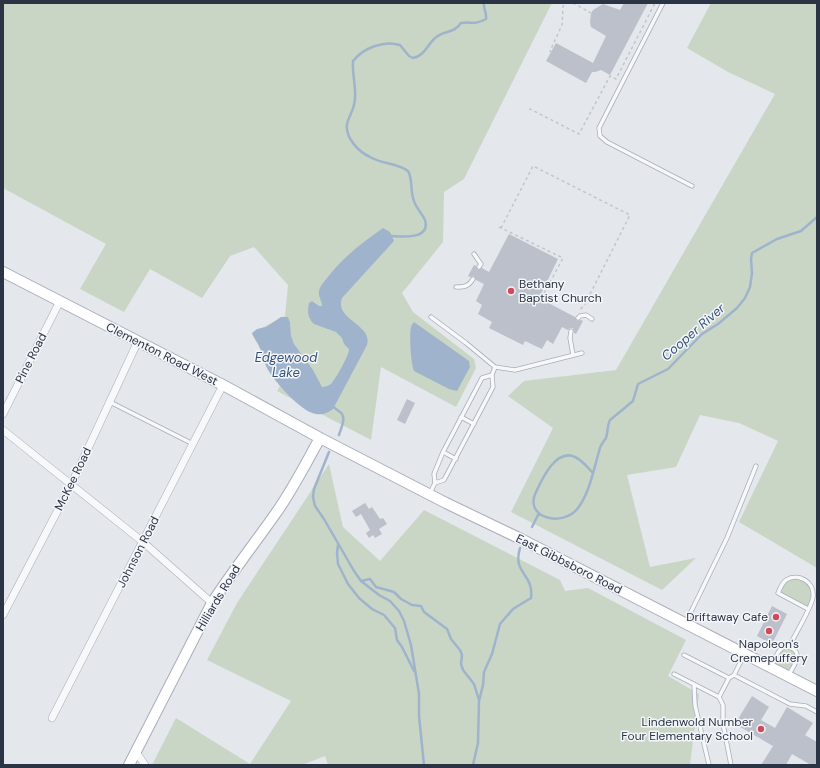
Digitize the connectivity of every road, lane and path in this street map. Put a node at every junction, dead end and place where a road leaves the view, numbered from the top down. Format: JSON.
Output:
{"nodes":[{"id":1,"x":564,"y":3,"type":"edge"},
{"id":2,"x":573,"y":3,"type":"edge"},
{"id":3,"x":655,"y":3,"type":"edge"},
{"id":4,"x":663,"y":3,"type":"edge"},
{"id":5,"x":591,"y":13,"type":"dead end"},
{"id":6,"x":552,"y":52,"type":"dead end"},
{"id":7,"x":530,"y":110,"type":"dead end"},
{"id":8,"x":692,"y":186,"type":"dead end"},
{"id":9,"x":474,"y":254,"type":"dead end"},
{"id":10,"x":479,"y":267,"type":"dead end"},
{"id":11,"x":3,"y":272,"type":"edge"},
{"id":12,"x":473,"y":279,"type":"dead end"},
{"id":13,"x":456,"y":287,"type":"dead end"},
{"id":14,"x":541,"y":299,"type":"dead end"},
{"id":15,"x":60,"y":301,"type":"junction"},
{"id":16,"x":578,"y":311,"type":"dead end"},
{"id":17,"x":432,"y":317,"type":"dead end"},
{"id":18,"x":578,"y":318,"type":"dead end"},
{"id":19,"x":592,"y":319,"type":"dead end"},
{"id":20,"x":571,"y":331,"type":"dead end"},
{"id":21,"x":138,"y":341,"type":"junction"},
{"id":22,"x":582,"y":353,"type":"dead end"},
{"id":23,"x":573,"y":355,"type":"junction"},
{"id":24,"x":496,"y":367,"type":"junction"},
{"id":25,"x":492,"y":375,"type":"junction"},
{"id":26,"x":223,"y":385,"type":"junction"},
{"id":27,"x":110,"y":402,"type":"junction"},
{"id":28,"x":3,"y":414,"type":"edge"},
{"id":29,"x":461,"y":417,"type":"junction"},
{"id":30,"x":474,"y":424,"type":"junction"},
{"id":31,"x":3,"y":430,"type":"edge"},
{"id":32,"x":320,"y":438,"type":"junction"},
{"id":33,"x":193,"y":444,"type":"junction"},
{"id":34,"x":443,"y":452,"type":"junction"},
{"id":35,"x":456,"y":459,"type":"junction"},
{"id":36,"x":756,"y":466,"type":"dead end"},
{"id":37,"x":435,"y":483,"type":"junction"},
{"id":38,"x":71,"y":485,"type":"junction"},
{"id":39,"x":429,"y":494,"type":"junction"},
{"id":40,"x":143,"y":542,"type":"junction"},
{"id":41,"x":212,"y":604,"type":"junction"},
{"id":42,"x":808,"y":609,"type":"junction"},
{"id":43,"x":3,"y":615,"type":"edge"},
{"id":44,"x":685,"y":623,"type":"junction"},
{"id":45,"x":789,"y":647,"type":"junction"},
{"id":46,"x":745,"y":654,"type":"junction"},
{"id":47,"x":684,"y":655,"type":"dead end"},
{"id":48,"x":771,"y":667,"type":"junction"},
{"id":49,"x":674,"y":674,"type":"dead end"},
{"id":50,"x":734,"y":675,"type":"junction"},
{"id":51,"x":788,"y":676,"type":"junction"},
{"id":52,"x":729,"y":678,"type":"junction"},
{"id":53,"x":694,"y":684,"type":"junction"},
{"id":54,"x":816,"y":689,"type":"edge"},
{"id":55,"x":719,"y":698,"type":"junction"},
{"id":56,"x":817,"y":712,"type":"edge"},
{"id":57,"x":52,"y":718,"type":"dead end"},
{"id":58,"x":136,"y":752,"type":"junction"},
{"id":59,"x":129,"y":765,"type":"edge"},
{"id":60,"x":145,"y":765,"type":"edge"},
{"id":61,"x":709,"y":765,"type":"edge"},
{"id":62,"x":731,"y":765,"type":"edge"}],
"edges":[{"from":1,"to":6,"type":"path"},
{"from":2,"to":5,"type":"path"},
{"from":3,"to":7,"type":"path"},
{"from":4,"to":8,"type":"lane"},
{"from":9,"to":10,"type":"lane"},
{"from":11,"to":15,"type":"main road","name":"Clementon Road West"},
{"from":12,"to":13,"type":"lane"},
{"from":14,"to":16,"type":"path"},
{"from":15,"to":21,"type":"main road","name":"Clementon Road West"},
{"from":15,"to":28,"type":"street","name":"Pine Road"},
{"from":17,"to":24,"type":"lane"},
{"from":18,"to":19,"type":"lane"},
{"from":20,"to":23,"type":"lane"},
{"from":21,"to":26,"type":"main road","name":"Clementon Road West"},
{"from":21,"to":27,"type":"street","name":"McKee Road"},
{"from":22,"to":23,"type":"lane"},
{"from":23,"to":24,"type":"lane"},
{"from":24,"to":25,"type":"lane"},
{"from":25,"to":29,"type":"lane"},
{"from":25,"to":30,"type":"lane"},
{"from":26,"to":32,"type":"main road","name":"Clementon Road West"},
{"from":26,"to":33,"type":"street","name":"Johnson Road"},
{"from":27,"to":33,"type":"lane"},
{"from":27,"to":38,"type":"street","name":"McKee Road"},
{"from":29,"to":30,"type":"lane"},
{"from":29,"to":34,"type":"lane"},
{"from":30,"to":35,"type":"lane"},
{"from":31,"to":38,"type":"street"},
{"from":32,"to":39,"type":"main road","name":"East Gibbsboro Road"},
{"from":32,"to":41,"type":"main road","name":"Hilliards Road"},
{"from":33,"to":40,"type":"street","name":"Johnson Road"},
{"from":34,"to":35,"type":"lane"},
{"from":34,"to":37,"type":"lane"},
{"from":35,"to":37,"type":"lane"},
{"from":36,"to":44,"type":"lane"},
{"from":37,"to":39,"type":"lane"},
{"from":38,"to":40,"type":"street"},
{"from":38,"to":43,"type":"street","name":"McKee Road"},
{"from":39,"to":44,"type":"main road","name":"East Gibbsboro Road"},
{"from":40,"to":41,"type":"street"},
{"from":40,"to":57,"type":"street","name":"Johnson Road"},
{"from":41,"to":58,"type":"main road","name":"Hilliards Road"},
{"from":42,"to":42,"type":"lane"},
{"from":42,"to":45,"type":"lane"},
{"from":44,"to":46,"type":"main road","name":"East Gibbsboro Road"},
{"from":45,"to":48,"type":"lane"},
{"from":45,"to":51,"type":"lane"},
{"from":46,"to":48,"type":"main road","name":"East Gibbsboro Road"},
{"from":46,"to":50,"type":"lane"},
{"from":47,"to":52,"type":"lane"},
{"from":48,"to":51,"type":"main road","name":"East Gibbsboro Road"},
{"from":49,"to":53,"type":"lane"},
{"from":50,"to":52,"type":"lane"},
{"from":50,"to":56,"type":"lane"},
{"from":51,"to":54,"type":"main road","name":"East Gibbsboro Road"},
{"from":52,"to":55,"type":"lane"},
{"from":53,"to":55,"type":"lane"},
{"from":53,"to":61,"type":"lane"},
{"from":55,"to":62,"type":"lane"},
{"from":58,"to":59,"type":"main road","name":"Hilliards Road"},
{"from":58,"to":60,"type":"street"}]}
